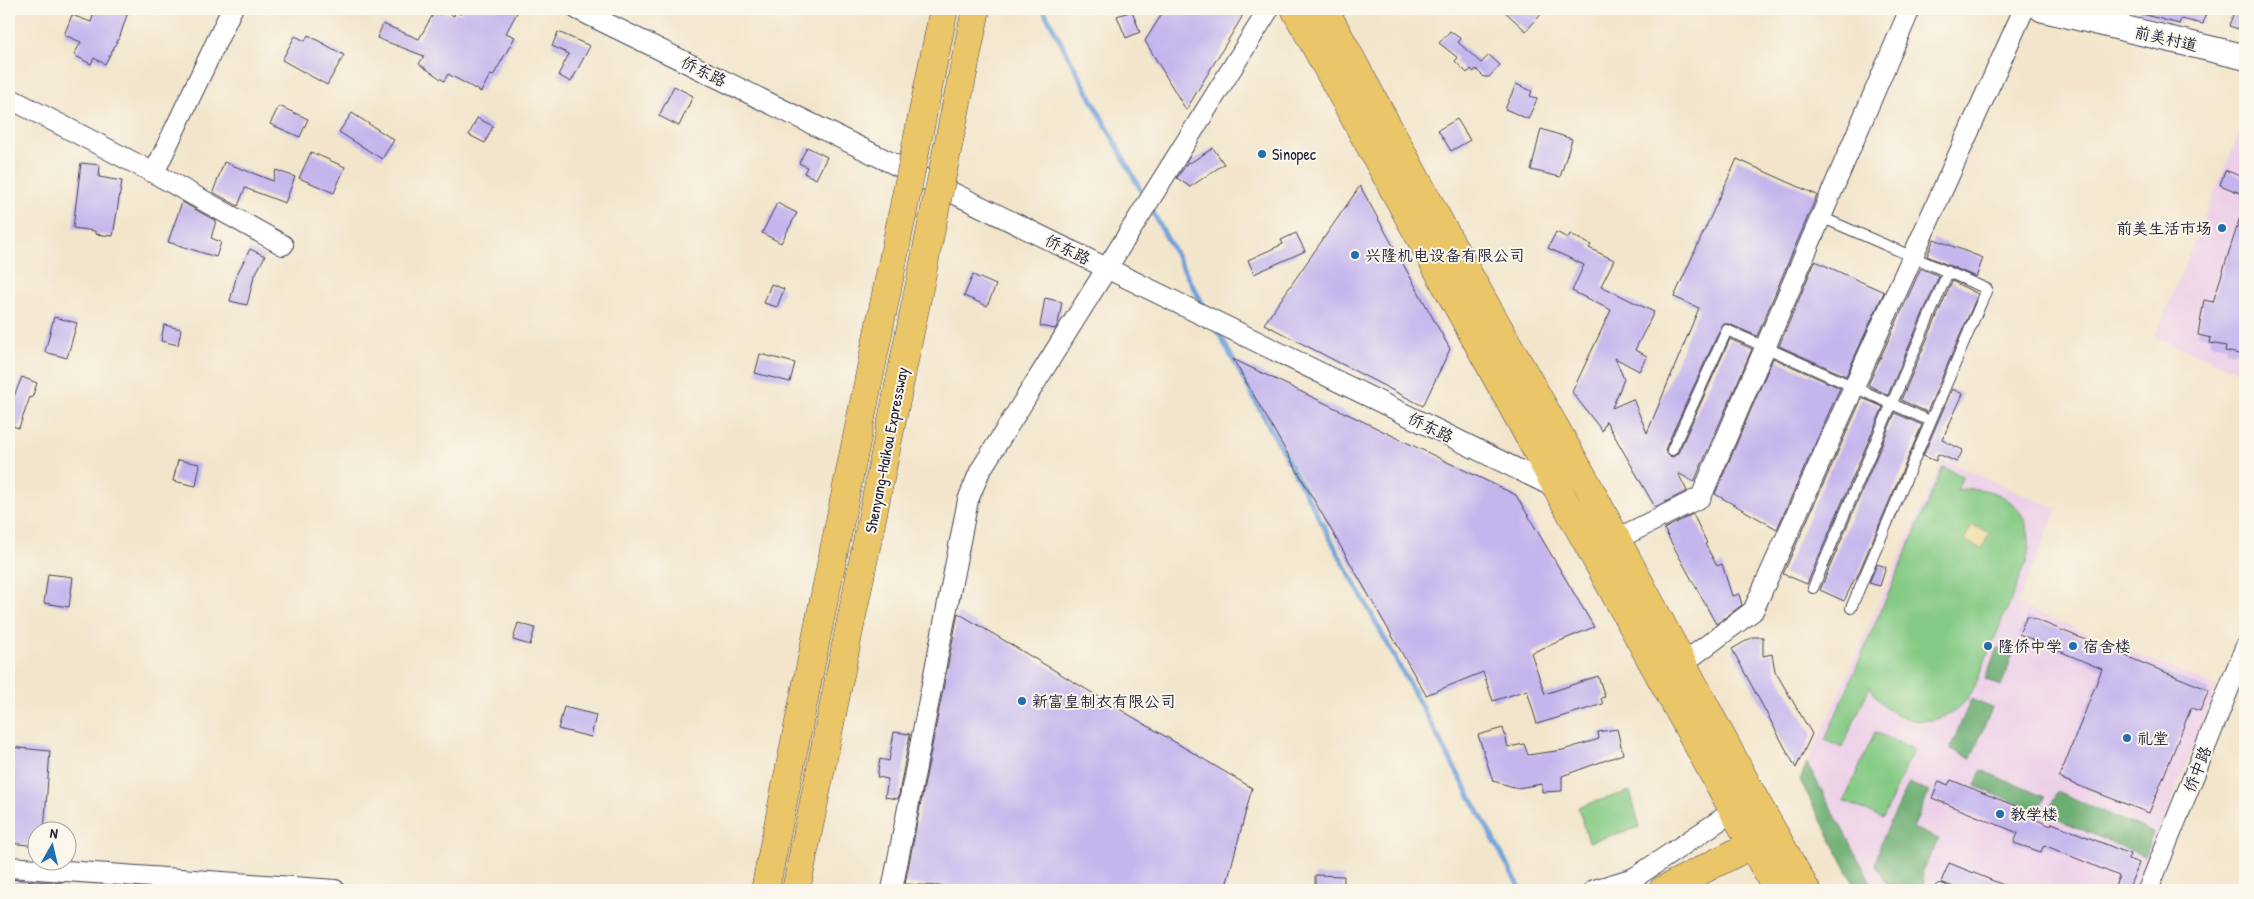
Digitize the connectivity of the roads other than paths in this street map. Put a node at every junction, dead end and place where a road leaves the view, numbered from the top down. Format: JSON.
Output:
{"nodes":[{"id":1,"x":232,"y":9,"type":"edge"},
{"id":2,"x":577,"y":9,"type":"edge"},
{"id":3,"x":944,"y":9,"type":"edge"},
{"id":4,"x":976,"y":9,"type":"edge"},
{"id":5,"x":1270,"y":9,"type":"edge"},
{"id":6,"x":1295,"y":9,"type":"edge"},
{"id":7,"x":1324,"y":9,"type":"edge"},
{"id":8,"x":1910,"y":9,"type":"edge"},
{"id":9,"x":2024,"y":9,"type":"edge"},
{"id":10,"x":2042,"y":9,"type":"edge"},
{"id":11,"x":2089,"y":14,"type":"edge"},
{"id":12,"x":2245,"y":57,"type":"edge"},
{"id":13,"x":9,"y":98,"type":"edge"},
{"id":14,"x":154,"y":173,"type":"junction"},
{"id":15,"x":1821,"y":217,"type":"junction"},
{"id":16,"x":283,"y":245,"type":"dead end"},
{"id":17,"x":1912,"y":257,"type":"junction"},
{"id":18,"x":1107,"y":268,"type":"junction"},
{"id":19,"x":1948,"y":272,"type":"junction"},
{"id":20,"x":1765,"y":347,"type":"junction"},
{"id":21,"x":1854,"y":387,"type":"junction"},
{"id":22,"x":1892,"y":404,"type":"junction"},
{"id":23,"x":1930,"y":421,"type":"junction"},
{"id":24,"x":1672,"y":450,"type":"dead end"},
{"id":25,"x":1558,"y":489,"type":"junction"},
{"id":26,"x":1616,"y":539,"type":"junction"},
{"id":27,"x":1813,"y":588,"type":"dead end"},
{"id":28,"x":1851,"y":608,"type":"dead end"},
{"id":29,"x":2245,"y":648,"type":"edge"},
{"id":30,"x":1682,"y":664,"type":"junction"},
{"id":31,"x":1732,"y":812,"type":"junction"},
{"id":32,"x":1751,"y":845,"type":"junction"},
{"id":33,"x":9,"y":868,"type":"edge"},
{"id":34,"x":334,"y":890,"type":"edge"},
{"id":35,"x":765,"y":890,"type":"edge"},
{"id":36,"x":796,"y":890,"type":"edge"},
{"id":37,"x":892,"y":890,"type":"edge"},
{"id":38,"x":1594,"y":890,"type":"edge"},
{"id":39,"x":1663,"y":890,"type":"edge"},
{"id":40,"x":1777,"y":890,"type":"edge"},
{"id":41,"x":1806,"y":890,"type":"edge"},
{"id":42,"x":2148,"y":890,"type":"edge"}],
"edges":[{"from":1,"to":14,"type":"street"},
{"from":2,"to":18,"type":"street","name":"侨东路"},
{"from":3,"to":35,"type":"main road","name":"Shenyang-Haikou Expressway","bridge":true},
{"from":4,"to":36,"type":"main road","name":"Shenyang-Haikou Expressway","bridge":true},
{"from":5,"to":18,"type":"street"},
{"from":6,"to":25,"type":"main road"},
{"from":7,"to":26,"type":"main road"},
{"from":8,"to":15,"type":"street"},
{"from":9,"to":17,"type":"street"},
{"from":10,"to":11,"type":"street","name":"前美村道"},
{"from":11,"to":12,"type":"street","name":"前美村道"},
{"from":13,"to":14,"type":"street"},
{"from":14,"to":16,"type":"street"},
{"from":15,"to":17,"type":"lane"},
{"from":15,"to":20,"type":"street"},
{"from":17,"to":19,"type":"lane"},
{"from":17,"to":21,"type":"street"},
{"from":18,"to":25,"type":"street","name":"侨东路"},
{"from":18,"to":37,"type":"street"},
{"from":19,"to":22,"type":"lane"},
{"from":19,"to":23,"type":"lane"},
{"from":20,"to":21,"type":"lane"},
{"from":20,"to":24,"type":"lane"},
{"from":20,"to":26,"type":"street"},
{"from":21,"to":22,"type":"lane"},
{"from":21,"to":30,"type":"street"},
{"from":22,"to":23,"type":"lane"},
{"from":22,"to":27,"type":"lane"},
{"from":23,"to":28,"type":"lane"},
{"from":25,"to":31,"type":"main road"},
{"from":26,"to":30,"type":"main road"},
{"from":29,"to":42,"type":"street","name":"侨中路"},
{"from":30,"to":41,"type":"main road"},
{"from":31,"to":32,"type":"main road"},
{"from":31,"to":38,"type":"street"},
{"from":32,"to":39,"type":"main road"},
{"from":32,"to":40,"type":"main road"},
{"from":33,"to":34,"type":"street"}]}
